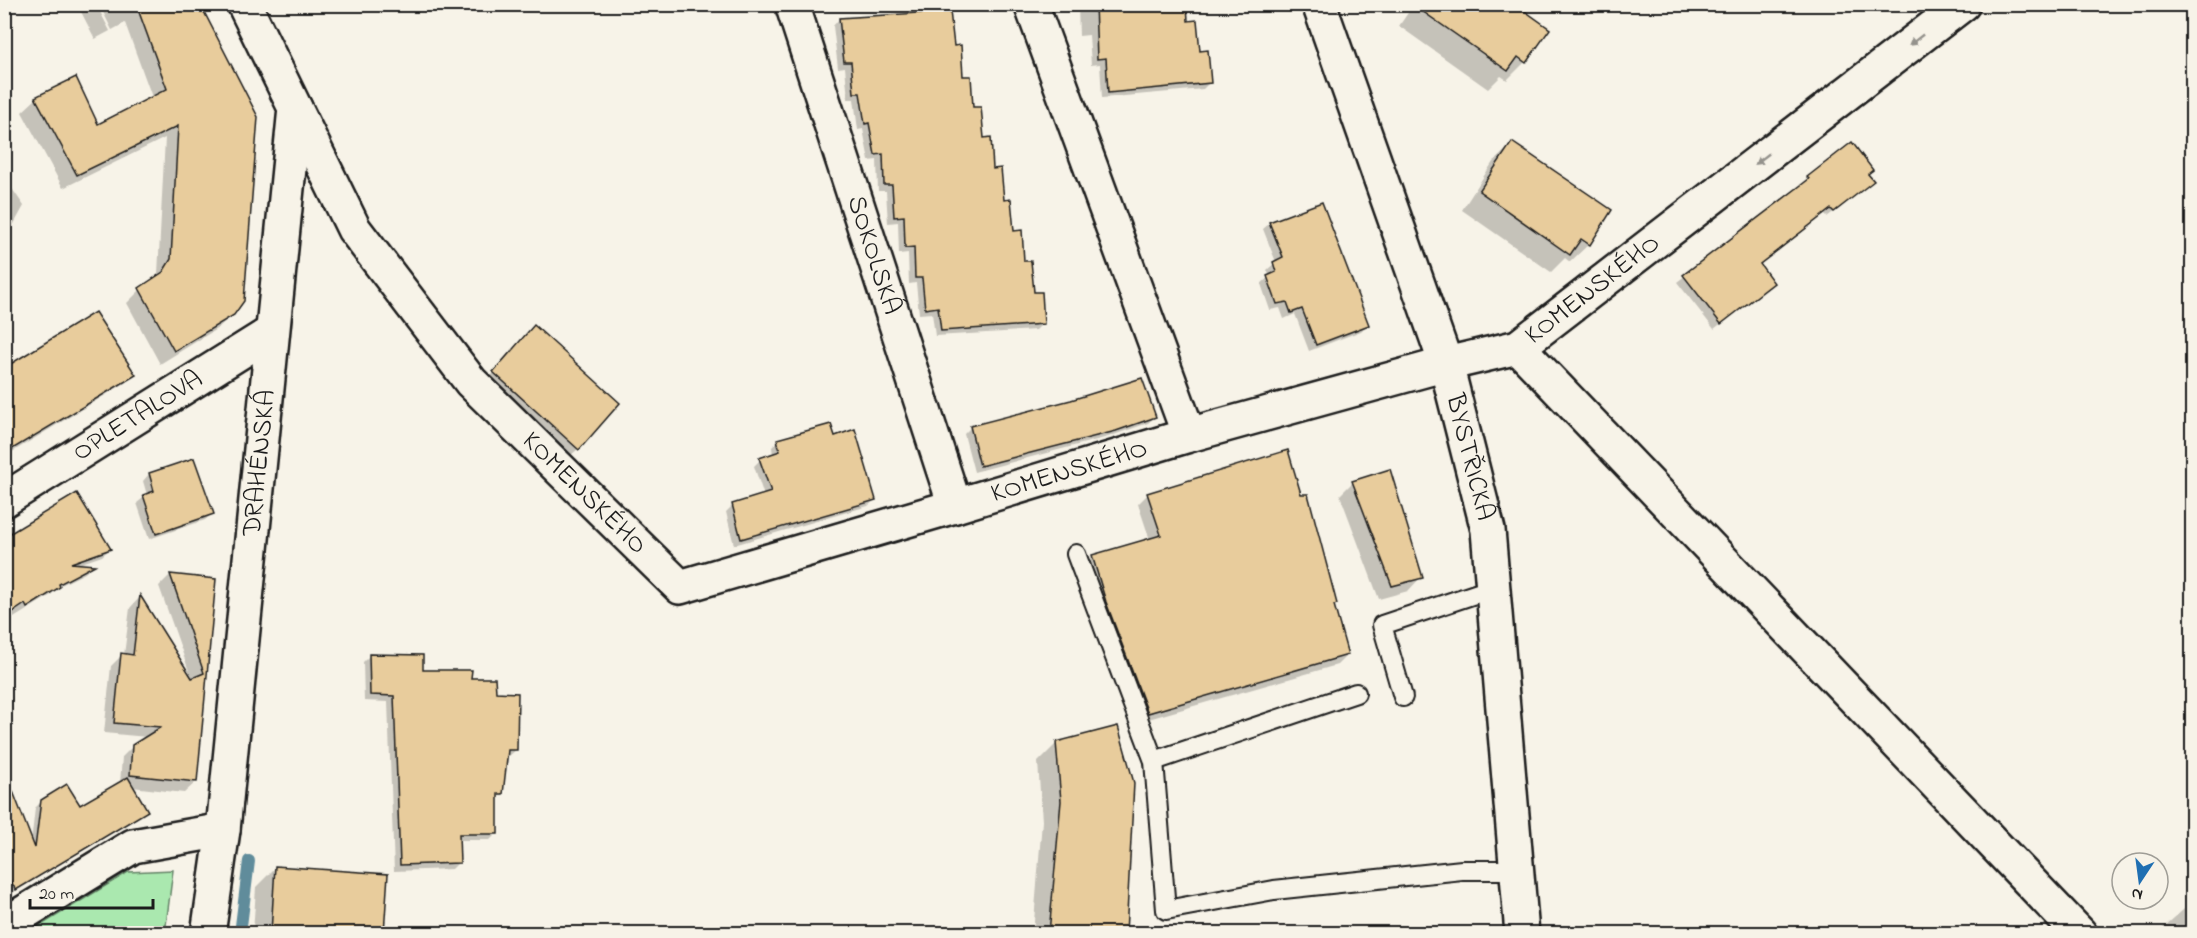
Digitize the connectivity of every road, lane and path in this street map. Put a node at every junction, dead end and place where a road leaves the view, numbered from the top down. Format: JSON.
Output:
{"nodes":[{"id":1,"x":244,"y":4,"type":"edge"},
{"id":2,"x":792,"y":4,"type":"edge"},
{"id":3,"x":1031,"y":4,"type":"edge"},
{"id":4,"x":1319,"y":4,"type":"edge"},
{"id":5,"x":1963,"y":4,"type":"edge"},
{"id":6,"x":295,"y":108,"type":"junction"},
{"id":7,"x":272,"y":333,"type":"junction"},
{"id":8,"x":1518,"y":347,"type":"junction"},
{"id":9,"x":1446,"y":364,"type":"junction"},
{"id":10,"x":1189,"y":435,"type":"junction"},
{"id":11,"x":4,"y":500,"type":"edge"},
{"id":12,"x":955,"y":506,"type":"junction"},
{"id":13,"x":1076,"y":554,"type":"dead end"},
{"id":14,"x":1493,"y":588,"type":"junction"},
{"id":15,"x":1356,"y":693,"type":"dead end"},
{"id":16,"x":1403,"y":697,"type":"dead end"},
{"id":17,"x":1154,"y":760,"type":"junction"},
{"id":18,"x":223,"y":830,"type":"junction"},
{"id":19,"x":1516,"y":870,"type":"junction"},
{"id":20,"x":4,"y":925,"type":"edge"},
{"id":21,"x":208,"y":933,"type":"edge"},
{"id":22,"x":1522,"y":933,"type":"edge"},
{"id":23,"x":2080,"y":933,"type":"edge"}],
"edges":[{"from":1,"to":6,"type":"street"},
{"from":2,"to":12,"type":"street","name":"SOKOLSKÁ"},
{"from":3,"to":10,"type":"street"},
{"from":4,"to":9,"type":"street","name":"BYSTŘICKÁ"},
{"from":5,"to":8,"type":"street","name":"KOMENSKÉHO","one_way":true},
{"from":6,"to":7,"type":"street","name":"DRAHÉNSKÁ"},
{"from":6,"to":12,"type":"street","name":"KOMENSKÉHO"},
{"from":7,"to":11,"type":"street","name":"OPLETALOVA"},
{"from":7,"to":18,"type":"street","name":"DRAHÉNSKÁ"},
{"from":8,"to":9,"type":"street","name":"KOMENSKÉHO"},
{"from":8,"to":23,"type":"street"},
{"from":9,"to":10,"type":"street","name":"KOMENSKÉHO"},
{"from":9,"to":14,"type":"street","name":"BYSTŘICKÁ"},
{"from":10,"to":12,"type":"street","name":"KOMENSKÉHO"},
{"from":13,"to":17,"type":"lane"},
{"from":14,"to":16,"type":"lane"},
{"from":14,"to":19,"type":"street","name":"BYSTŘICKÁ"},
{"from":15,"to":17,"type":"lane"},
{"from":17,"to":19,"type":"lane"},
{"from":18,"to":20,"type":"street"},
{"from":18,"to":21,"type":"street","name":"DRAHÉNSKÁ"},
{"from":19,"to":22,"type":"street","name":"BYSTŘICKÁ"}]}
